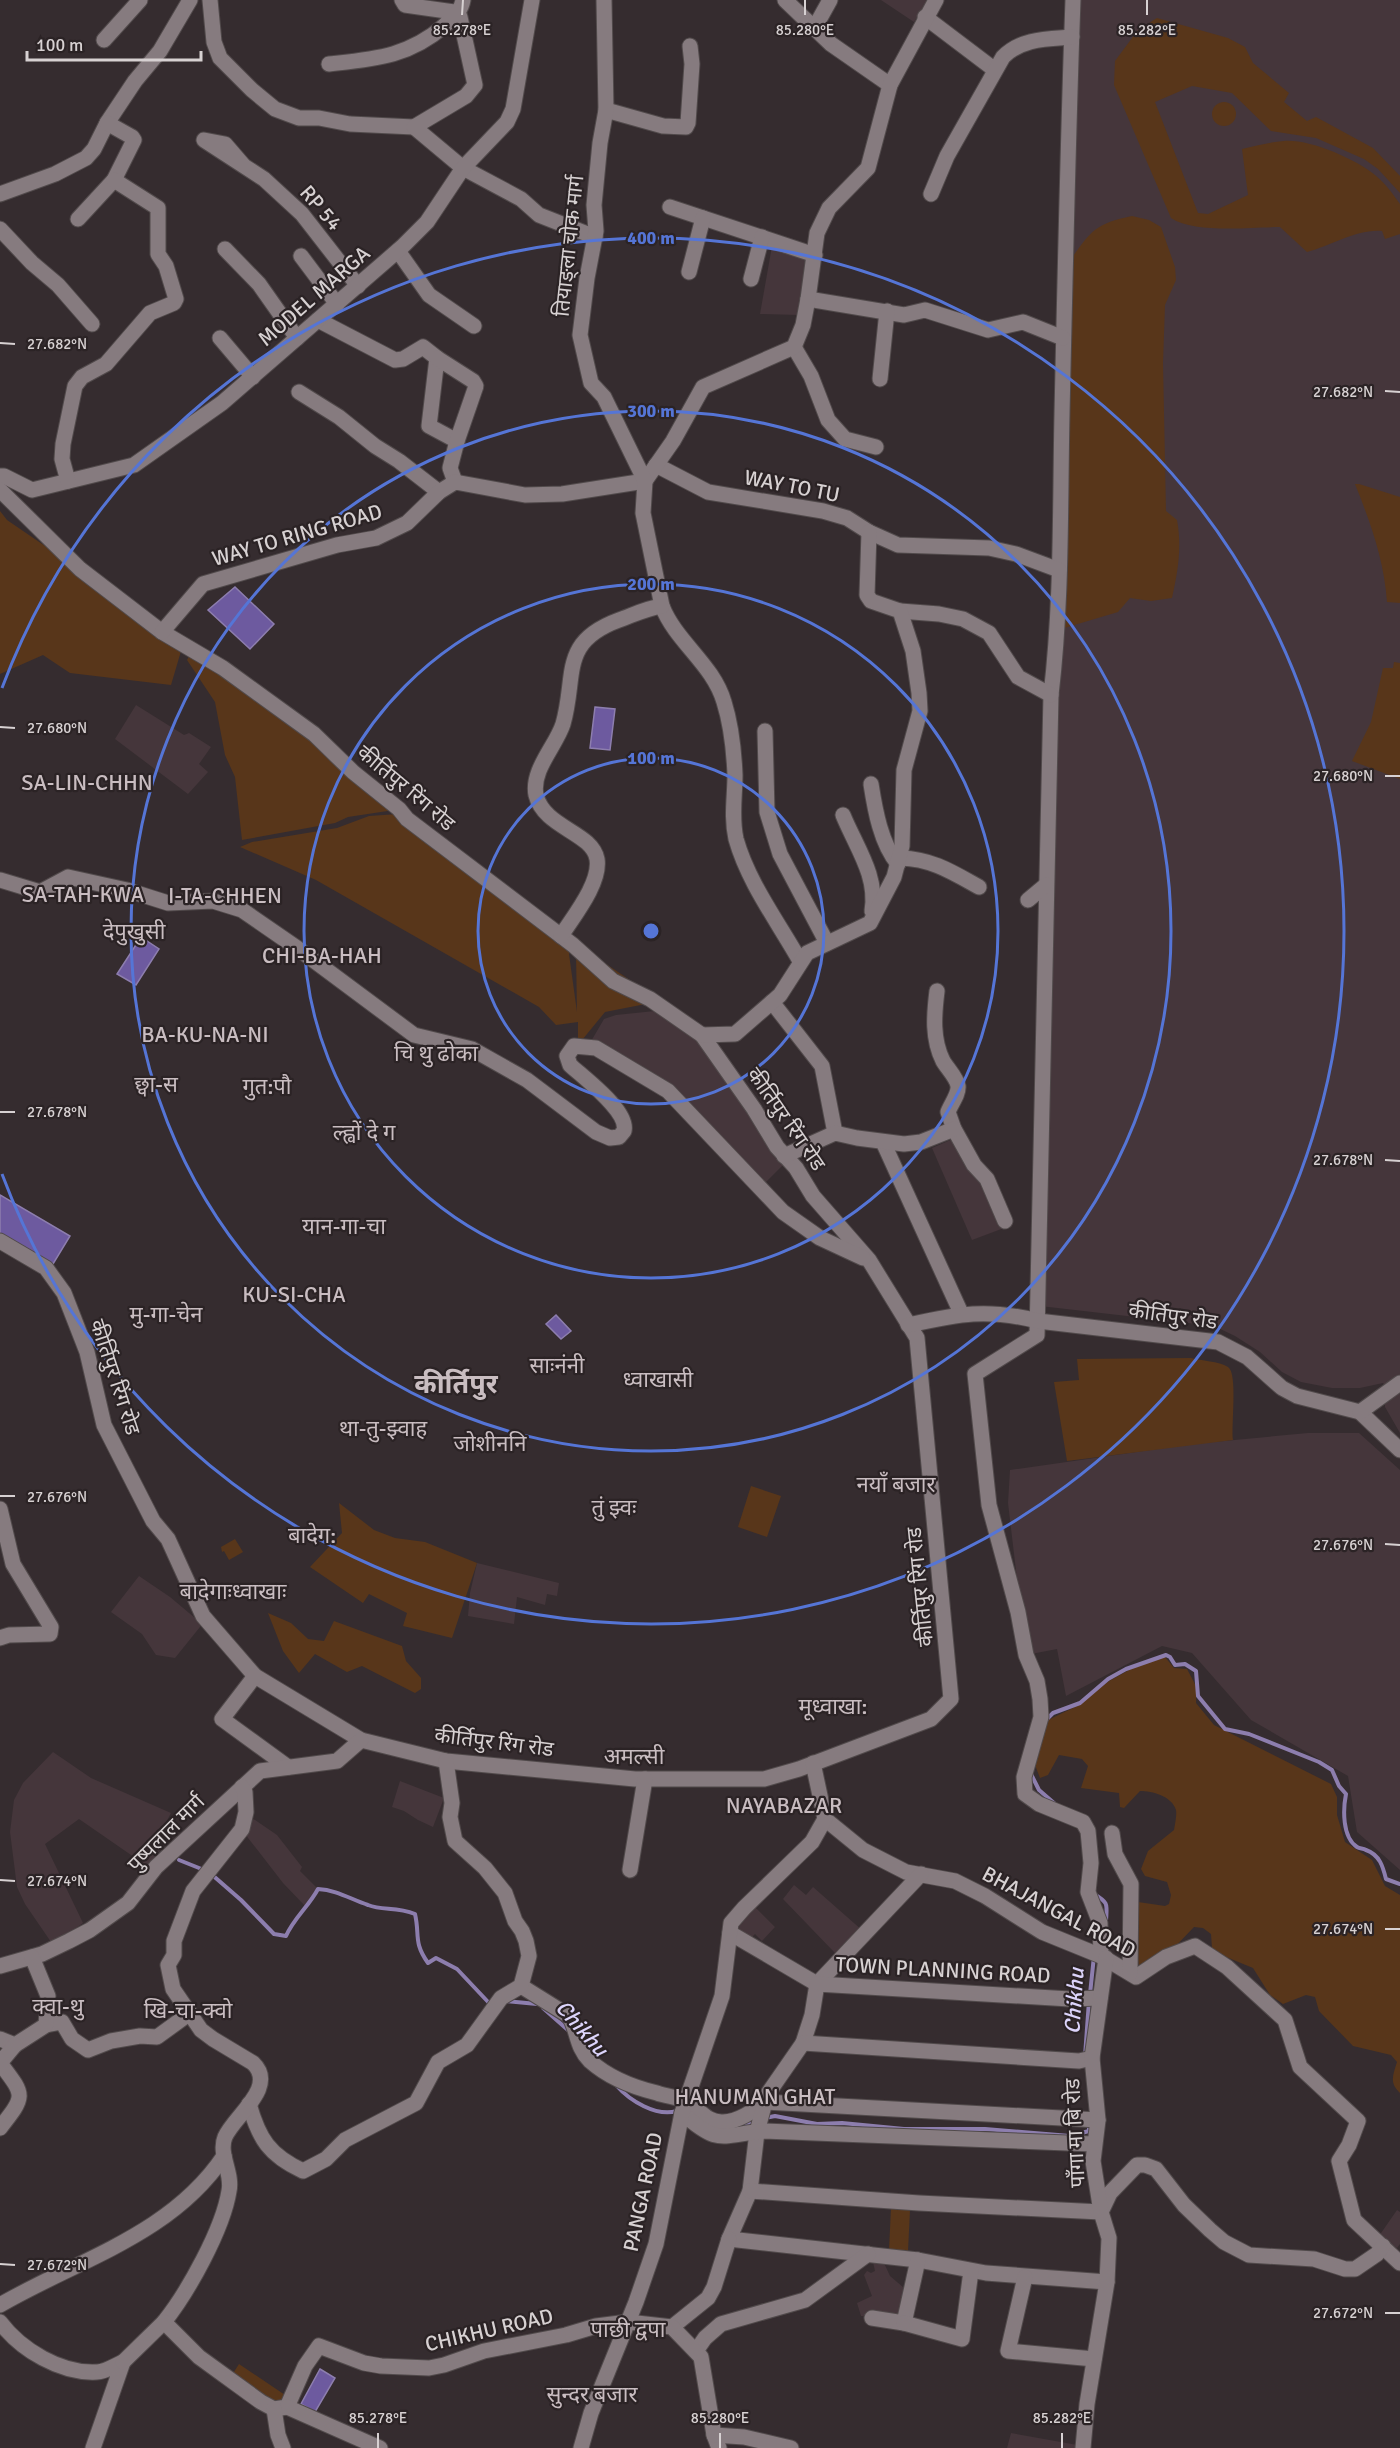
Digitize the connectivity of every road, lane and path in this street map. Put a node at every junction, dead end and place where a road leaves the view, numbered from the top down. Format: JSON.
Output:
{"nodes":[{"id":1,"x":140,"y":0,"type":"edge"},
{"id":2,"x":190,"y":0,"type":"edge"},
{"id":3,"x":210,"y":0,"type":"edge"},
{"id":4,"x":402,"y":0,"type":"edge"},
{"id":5,"x":532,"y":0,"type":"edge"},
{"id":6,"x":604,"y":0,"type":"edge"},
{"id":7,"x":785,"y":0,"type":"edge"},
{"id":8,"x":830,"y":0,"type":"edge"},
{"id":9,"x":936,"y":0,"type":"edge"},
{"id":10,"x":1073,"y":0,"type":"edge"},
{"id":11,"x":460,"y":7,"type":"edge"},
{"id":12,"x":925,"y":17,"type":"junction"},
{"id":13,"x":815,"y":27,"type":"junction"},
{"id":14,"x":1072,"y":37,"type":"junction"},
{"id":15,"x":104,"y":40,"type":"dead end"},
{"id":16,"x":690,"y":45,"type":"dead end"},
{"id":17,"x":329,"y":64,"type":"dead end"},
{"id":18,"x":995,"y":70,"type":"junction"},
{"id":19,"x":890,"y":85,"type":"junction"},
{"id":20,"x":606,"y":110,"type":"junction"},
{"id":21,"x":107,"y":123,"type":"junction"},
{"id":22,"x":414,"y":127,"type":"junction"},
{"id":23,"x":244,"y":166,"type":"dead end"},
{"id":24,"x":463,"y":168,"type":"junction"},
{"id":25,"x":114,"y":180,"type":"junction"},
{"id":26,"x":0,"y":194,"type":"edge"},
{"id":27,"x":931,"y":194,"type":"dead end"},
{"id":28,"x":670,"y":207,"type":"dead end"},
{"id":29,"x":703,"y":218,"type":"junction"},
{"id":30,"x":78,"y":219,"type":"dead end"},
{"id":31,"x":0,"y":229,"type":"edge"},
{"id":32,"x":595,"y":237,"type":"junction"},
{"id":33,"x":762,"y":237,"type":"junction"},
{"id":34,"x":225,"y":249,"type":"dead end"},
{"id":35,"x":398,"y":250,"type":"junction"},
{"id":36,"x":814,"y":255,"type":"junction"},
{"id":37,"x":301,"y":256,"type":"dead end"},
{"id":38,"x":689,"y":272,"type":"dead end"},
{"id":39,"x":751,"y":279,"type":"dead end"},
{"id":40,"x":358,"y":286,"type":"junction"},
{"id":41,"x":808,"y":299,"type":"junction"},
{"id":42,"x":337,"y":304,"type":"junction"},
{"id":43,"x":887,"y":311,"type":"junction"},
{"id":44,"x":318,"y":320,"type":"junction"},
{"id":45,"x":92,"y":324,"type":"dead end"},
{"id":46,"x":474,"y":326,"type":"dead end"},
{"id":47,"x":220,"y":338,"type":"dead end"},
{"id":48,"x":297,"y":338,"type":"junction"},
{"id":49,"x":1063,"y":338,"type":"junction"},
{"id":50,"x":794,"y":347,"type":"junction"},
{"id":51,"x":437,"y":358,"type":"junction"},
{"id":52,"x":253,"y":377,"type":"junction"},
{"id":53,"x":880,"y":379,"type":"dead end"},
{"id":54,"x":299,"y":392,"type":"dead end"},
{"id":55,"x":458,"y":441,"type":"junction"},
{"id":56,"x":876,"y":447,"type":"dead end"},
{"id":57,"x":656,"y":465,"type":"junction"},
{"id":58,"x":0,"y":476,"type":"edge"},
{"id":59,"x":68,"y":481,"type":"junction"},
{"id":60,"x":645,"y":481,"type":"junction"},
{"id":61,"x":455,"y":482,"type":"junction"},
{"id":62,"x":0,"y":490,"type":"edge"},
{"id":63,"x":440,"y":492,"type":"junction"},
{"id":64,"x":869,"y":532,"type":"junction"},
{"id":65,"x":1059,"y":570,"type":"junction"},
{"id":66,"x":662,"y":606,"type":"junction"},
{"id":67,"x":900,"y":611,"type":"junction"},
{"id":68,"x":162,"y":632,"type":"junction"},
{"id":69,"x":1051,"y":695,"type":"junction"},
{"id":70,"x":765,"y":731,"type":"dead end"},
{"id":71,"x":871,"y":784,"type":"dead end"},
{"id":72,"x":843,"y":815,"type":"dead end"},
{"id":73,"x":899,"y":861,"type":"junction"},
{"id":74,"x":0,"y":880,"type":"edge"},
{"id":75,"x":1046,"y":885,"type":"junction"},
{"id":76,"x":979,"y":887,"type":"dead end"},
{"id":77,"x":1028,"y":900,"type":"dead end"},
{"id":78,"x":870,"y":923,"type":"junction"},
{"id":79,"x":561,"y":936,"type":"junction"},
{"id":80,"x":827,"y":943,"type":"junction"},
{"id":81,"x":800,"y":961,"type":"junction"},
{"id":82,"x":938,"y":991,"type":"dead end"},
{"id":83,"x":772,"y":1002,"type":"junction"},
{"id":84,"x":702,"y":1035,"type":"junction"},
{"id":85,"x":954,"y":1129,"type":"junction"},
{"id":86,"x":835,"y":1132,"type":"junction"},
{"id":87,"x":883,"y":1142,"type":"junction"},
{"id":88,"x":784,"y":1156,"type":"junction"},
{"id":89,"x":1005,"y":1221,"type":"dead end"},
{"id":90,"x":0,"y":1241,"type":"edge"},
{"id":91,"x":868,"y":1260,"type":"junction"},
{"id":92,"x":961,"y":1313,"type":"junction"},
{"id":93,"x":1038,"y":1321,"type":"junction"},
{"id":94,"x":908,"y":1325,"type":"junction"},
{"id":95,"x":1400,"y":1383,"type":"edge"},
{"id":96,"x":1360,"y":1412,"type":"junction"},
{"id":97,"x":1400,"y":1450,"type":"edge"},
{"id":98,"x":0,"y":1509,"type":"edge"},
{"id":99,"x":0,"y":1638,"type":"edge"},
{"id":100,"x":255,"y":1676,"type":"junction"},
{"id":101,"x":361,"y":1740,"type":"junction"},
{"id":102,"x":446,"y":1761,"type":"junction"},
{"id":103,"x":813,"y":1763,"type":"junction"},
{"id":104,"x":288,"y":1767,"type":"junction"},
{"id":105,"x":645,"y":1779,"type":"junction"},
{"id":106,"x":242,"y":1787,"type":"junction"},
{"id":107,"x":825,"y":1819,"type":"junction"},
{"id":108,"x":1112,"y":1833,"type":"dead end"},
{"id":109,"x":630,"y":1869,"type":"dead end"},
{"id":110,"x":921,"y":1874,"type":"junction"},
{"id":111,"x":730,"y":1933,"type":"junction"},
{"id":112,"x":32,"y":1957,"type":"junction"},
{"id":113,"x":1103,"y":1957,"type":"junction"},
{"id":114,"x":0,"y":1966,"type":"edge"},
{"id":115,"x":1130,"y":1973,"type":"junction"},
{"id":116,"x":817,"y":1984,"type":"junction"},
{"id":117,"x":521,"y":1986,"type":"junction"},
{"id":118,"x":1100,"y":1998,"type":"junction"},
{"id":119,"x":190,"y":2013,"type":"junction"},
{"id":120,"x":46,"y":2025,"type":"junction"},
{"id":121,"x":7,"y":2042,"type":"edge"},
{"id":122,"x":802,"y":2043,"type":"junction"},
{"id":123,"x":1092,"y":2058,"type":"junction"},
{"id":124,"x":249,"y":2103,"type":"junction"},
{"id":125,"x":684,"y":2106,"type":"junction"},
{"id":126,"x":764,"y":2108,"type":"junction"},
{"id":127,"x":933,"y":2111,"type":"junction"},
{"id":128,"x":1098,"y":2120,"type":"junction"},
{"id":129,"x":0,"y":2128,"type":"edge"},
{"id":130,"x":757,"y":2132,"type":"junction"},
{"id":131,"x":934,"y":2138,"type":"junction"},
{"id":132,"x":1093,"y":2144,"type":"junction"},
{"id":133,"x":224,"y":2156,"type":"junction"},
{"id":134,"x":750,"y":2191,"type":"junction"},
{"id":135,"x":1101,"y":2212,"type":"junction"},
{"id":136,"x":729,"y":2239,"type":"junction"},
{"id":137,"x":1383,"y":2246,"type":"junction"},
{"id":138,"x":868,"y":2254,"type":"junction"},
{"id":139,"x":918,"y":2260,"type":"junction"},
{"id":140,"x":1400,"y":2263,"type":"edge"},
{"id":141,"x":971,"y":2271,"type":"junction"},
{"id":142,"x":1025,"y":2277,"type":"junction"},
{"id":143,"x":1107,"y":2282,"type":"junction"},
{"id":144,"x":0,"y":2305,"type":"edge"},
{"id":145,"x":872,"y":2318,"type":"dead end"},
{"id":146,"x":0,"y":2322,"type":"edge"},
{"id":147,"x":164,"y":2322,"type":"junction"},
{"id":148,"x":628,"y":2322,"type":"junction"},
{"id":149,"x":904,"y":2323,"type":"junction"},
{"id":150,"x":672,"y":2327,"type":"junction"},
{"id":151,"x":696,"y":2351,"type":"junction"},
{"id":152,"x":1094,"y":2359,"type":"junction"},
{"id":153,"x":123,"y":2362,"type":"junction"},
{"id":154,"x":281,"y":2408,"type":"junction"},
{"id":155,"x":717,"y":2442,"type":"edge"},
{"id":156,"x":93,"y":2448,"type":"edge"},
{"id":157,"x":283,"y":2448,"type":"edge"},
{"id":158,"x":380,"y":2448,"type":"edge"},
{"id":159,"x":581,"y":2448,"type":"edge"},
{"id":160,"x":792,"y":2448,"type":"edge"},
{"id":161,"x":1083,"y":2448,"type":"edge"}],
"edges":[{"from":1,"to":15,"type":"street"},
{"from":2,"to":21,"type":"street"},
{"from":3,"to":22,"type":"street"},
{"from":4,"to":11,"type":"street"},
{"from":5,"to":24,"type":"street","name":"MODEL MARGA"},
{"from":6,"to":20,"type":"street","name":"तियाङ्ला चोक मार्ग"},
{"from":7,"to":13,"type":"street"},
{"from":8,"to":13,"type":"street"},
{"from":9,"to":12,"type":"street"},
{"from":10,"to":14,"type":"street"},
{"from":11,"to":17,"type":"street"},
{"from":11,"to":22,"type":"street"},
{"from":12,"to":18,"type":"street"},
{"from":12,"to":19,"type":"street"},
{"from":13,"to":19,"type":"street"},
{"from":14,"to":18,"type":"street"},
{"from":14,"to":49,"type":"street"},
{"from":16,"to":20,"type":"street"},
{"from":18,"to":27,"type":"street"},
{"from":19,"to":36,"type":"street"},
{"from":20,"to":32,"type":"street","name":"तियाङ्ला चोक मार्ग"},
{"from":21,"to":25,"type":"street"},
{"from":21,"to":26,"type":"street"},
{"from":22,"to":24,"type":"street"},
{"from":23,"to":40,"type":"street","name":"RP 54"},
{"from":24,"to":32,"type":"street"},
{"from":24,"to":35,"type":"street","name":"MODEL MARGA"},
{"from":25,"to":30,"type":"street"},
{"from":25,"to":59,"type":"street"},
{"from":28,"to":29,"type":"street"},
{"from":29,"to":33,"type":"street"},
{"from":29,"to":38,"type":"street"},
{"from":31,"to":45,"type":"street"},
{"from":32,"to":60,"type":"street","name":"तियाङ्ला चोक मार्ग"},
{"from":33,"to":36,"type":"street"},
{"from":33,"to":39,"type":"street"},
{"from":34,"to":48,"type":"street"},
{"from":35,"to":40,"type":"street","name":"MODEL MARGA"},
{"from":35,"to":46,"type":"street"},
{"from":36,"to":41,"type":"street"},
{"from":37,"to":42,"type":"street"},
{"from":40,"to":42,"type":"street","name":"MODEL MARGA"},
{"from":41,"to":43,"type":"street"},
{"from":41,"to":50,"type":"street"},
{"from":42,"to":44,"type":"street","name":"MODEL MARGA"},
{"from":43,"to":49,"type":"street"},
{"from":43,"to":53,"type":"street"},
{"from":44,"to":48,"type":"street","name":"MODEL MARGA"},
{"from":44,"to":51,"type":"street"},
{"from":47,"to":52,"type":"street"},
{"from":48,"to":52,"type":"street","name":"MODEL MARGA"},
{"from":49,"to":65,"type":"street"},
{"from":50,"to":56,"type":"street"},
{"from":50,"to":57,"type":"street"},
{"from":51,"to":55,"type":"street"},
{"from":51,"to":55,"type":"street"},
{"from":52,"to":59,"type":"street","name":"MODEL MARGA"},
{"from":54,"to":63,"type":"street"},
{"from":55,"to":61,"type":"street"},
{"from":57,"to":60,"type":"street"},
{"from":57,"to":64,"type":"street","name":"WAY TO TU"},
{"from":58,"to":59,"type":"street","name":"MODEL MARGA"},
{"from":60,"to":61,"type":"street"},
{"from":60,"to":66,"type":"street"},
{"from":61,"to":63,"type":"street","name":"WAY TO RING ROAD"},
{"from":62,"to":68,"type":"street","name":"कीर्तिपुर रिंग रोड"},
{"from":63,"to":68,"type":"street","name":"WAY TO RING ROAD"},
{"from":64,"to":65,"type":"street","name":"WAY TO TU"},
{"from":64,"to":67,"type":"street"},
{"from":65,"to":69,"type":"street"},
{"from":66,"to":79,"type":"street"},
{"from":66,"to":81,"type":"street"},
{"from":67,"to":69,"type":"street"},
{"from":67,"to":73,"type":"street"},
{"from":68,"to":79,"type":"street","name":"कीर्तिपुर रिंग रोड"},
{"from":69,"to":75,"type":"street"},
{"from":70,"to":80,"type":"street"},
{"from":71,"to":73,"type":"street"},
{"from":72,"to":78,"type":"street"},
{"from":73,"to":76,"type":"street"},
{"from":73,"to":78,"type":"street"},
{"from":74,"to":91,"type":"street"},
{"from":75,"to":77,"type":"street"},
{"from":75,"to":93,"type":"street"},
{"from":78,"to":80,"type":"street"},
{"from":79,"to":84,"type":"street","name":"कीर्तिपुर रिंग रोड"},
{"from":80,"to":81,"type":"street"},
{"from":81,"to":83,"type":"street"},
{"from":82,"to":85,"type":"street"},
{"from":83,"to":84,"type":"street"},
{"from":83,"to":86,"type":"street"},
{"from":84,"to":88,"type":"street","name":"कीर्तिपुर रिंग रोड"},
{"from":85,"to":87,"type":"street"},
{"from":85,"to":89,"type":"street"},
{"from":86,"to":87,"type":"street"},
{"from":86,"to":88,"type":"street"},
{"from":87,"to":92,"type":"street"},
{"from":88,"to":91,"type":"street","name":"कीर्तिपुर रिंग रोड"},
{"from":90,"to":100,"type":"street","name":"कीर्तिपुर रिंग रोड"},
{"from":91,"to":94,"type":"street","name":"कीर्तिपुर रिंग रोड"},
{"from":92,"to":93,"type":"street","name":"कीर्तिपुर रोड"},
{"from":92,"to":94,"type":"street","name":"कीर्तिपुर रोड"},
{"from":93,"to":96,"type":"street","name":"कीर्तिपुर रोड"},
{"from":93,"to":113,"type":"street","name":"पाँगा मा बि रोड"},
{"from":94,"to":103,"type":"street","name":"कीर्तिपुर रिंग रोड"},
{"from":95,"to":96,"type":"street"},
{"from":96,"to":97,"type":"street","name":"कीर्तिपुर रोड"},
{"from":98,"to":99,"type":"street"},
{"from":100,"to":101,"type":"street","name":"कीर्तिपुर रिंग रोड"},
{"from":100,"to":104,"type":"street"},
{"from":101,"to":102,"type":"street","name":"कीर्तिपुर रिंग रोड"},
{"from":101,"to":104,"type":"street","name":"पुष्पलाल मार्ग"},
{"from":102,"to":105,"type":"street","name":"कीर्तिपुर रिंग रोड"},
{"from":102,"to":117,"type":"street"},
{"from":103,"to":105,"type":"street","name":"कीर्तिपुर रिंग रोड"},
{"from":103,"to":107,"type":"street"},
{"from":104,"to":106,"type":"street","name":"पुष्पलाल मार्ग"},
{"from":105,"to":109,"type":"street"},
{"from":106,"to":112,"type":"street","name":"पुष्पलाल मार्ग"},
{"from":106,"to":119,"type":"street"},
{"from":107,"to":110,"type":"street","name":"BHAJANGAL ROAD"},
{"from":107,"to":111,"type":"street","name":"PANGA ROAD"},
{"from":108,"to":115,"type":"street"},
{"from":110,"to":113,"type":"street","name":"BHAJANGAL ROAD"},
{"from":110,"to":116,"type":"street"},
{"from":111,"to":116,"type":"street"},
{"from":111,"to":125,"type":"street","name":"PANGA ROAD"},
{"from":112,"to":114,"type":"street","name":"पुष्पलाल मार्ग"},
{"from":112,"to":120,"type":"street"},
{"from":113,"to":115,"type":"street","name":"BHAJANGAL ROAD"},
{"from":113,"to":118,"type":"street","name":"पाँगा मा बि रोड"},
{"from":115,"to":137,"type":"street","name":"BHAJANGAL ROAD"},
{"from":116,"to":118,"type":"street","name":"TOWN PLANNING ROAD"},
{"from":116,"to":122,"type":"street","name":"TOWN PLANNING ROAD"},
{"from":117,"to":124,"type":"street"},
{"from":117,"to":125,"type":"street"},
{"from":118,"to":123,"type":"street","name":"पाँगा मा बि रोड"},
{"from":119,"to":120,"type":"street"},
{"from":119,"to":124,"type":"street"},
{"from":120,"to":121,"type":"street"},
{"from":121,"to":129,"type":"street"},
{"from":122,"to":123,"type":"street"},
{"from":122,"to":126,"type":"street","name":"TOWN PLANNING ROAD"},
{"from":123,"to":128,"type":"street","name":"पाँगा मा बि रोड"},
{"from":124,"to":133,"type":"street"},
{"from":125,"to":126,"type":"street"},
{"from":125,"to":130,"type":"street"},
{"from":125,"to":148,"type":"street","name":"PANGA ROAD"},
{"from":126,"to":127,"type":"street"},
{"from":126,"to":130,"type":"street"},
{"from":127,"to":128,"type":"street"},
{"from":127,"to":131,"type":"street"},
{"from":128,"to":132,"type":"street","name":"पाँगा मा बि रोड"},
{"from":130,"to":131,"type":"street"},
{"from":130,"to":134,"type":"street"},
{"from":131,"to":132,"type":"street"},
{"from":132,"to":135,"type":"street","name":"पाँगा मा बि रोड"},
{"from":133,"to":144,"type":"street"},
{"from":133,"to":147,"type":"street"},
{"from":134,"to":135,"type":"street"},
{"from":134,"to":136,"type":"street"},
{"from":135,"to":137,"type":"street"},
{"from":135,"to":143,"type":"street","name":"पाँगा मा बि रोड"},
{"from":136,"to":138,"type":"street"},
{"from":136,"to":150,"type":"street"},
{"from":137,"to":140,"type":"street","name":"BHAJANGAL ROAD"},
{"from":138,"to":139,"type":"street"},
{"from":138,"to":151,"type":"street"},
{"from":139,"to":141,"type":"street"},
{"from":139,"to":149,"type":"street"},
{"from":141,"to":142,"type":"street"},
{"from":141,"to":149,"type":"street"},
{"from":142,"to":143,"type":"street"},
{"from":142,"to":152,"type":"street"},
{"from":143,"to":152,"type":"street","name":"पाँगा मा बि रोड"},
{"from":145,"to":149,"type":"street"},
{"from":146,"to":153,"type":"street"},
{"from":147,"to":153,"type":"street"},
{"from":147,"to":154,"type":"street"},
{"from":148,"to":150,"type":"street"},
{"from":148,"to":154,"type":"street","name":"CHIKHU ROAD"},
{"from":148,"to":159,"type":"street","name":"PANGA ROAD"},
{"from":150,"to":151,"type":"street"},
{"from":151,"to":155,"type":"street"},
{"from":152,"to":161,"type":"street","name":"पाँगा मा बि रोड"},
{"from":153,"to":156,"type":"street"},
{"from":154,"to":157,"type":"street"},
{"from":154,"to":158,"type":"street"},
{"from":155,"to":160,"type":"street"}]}
